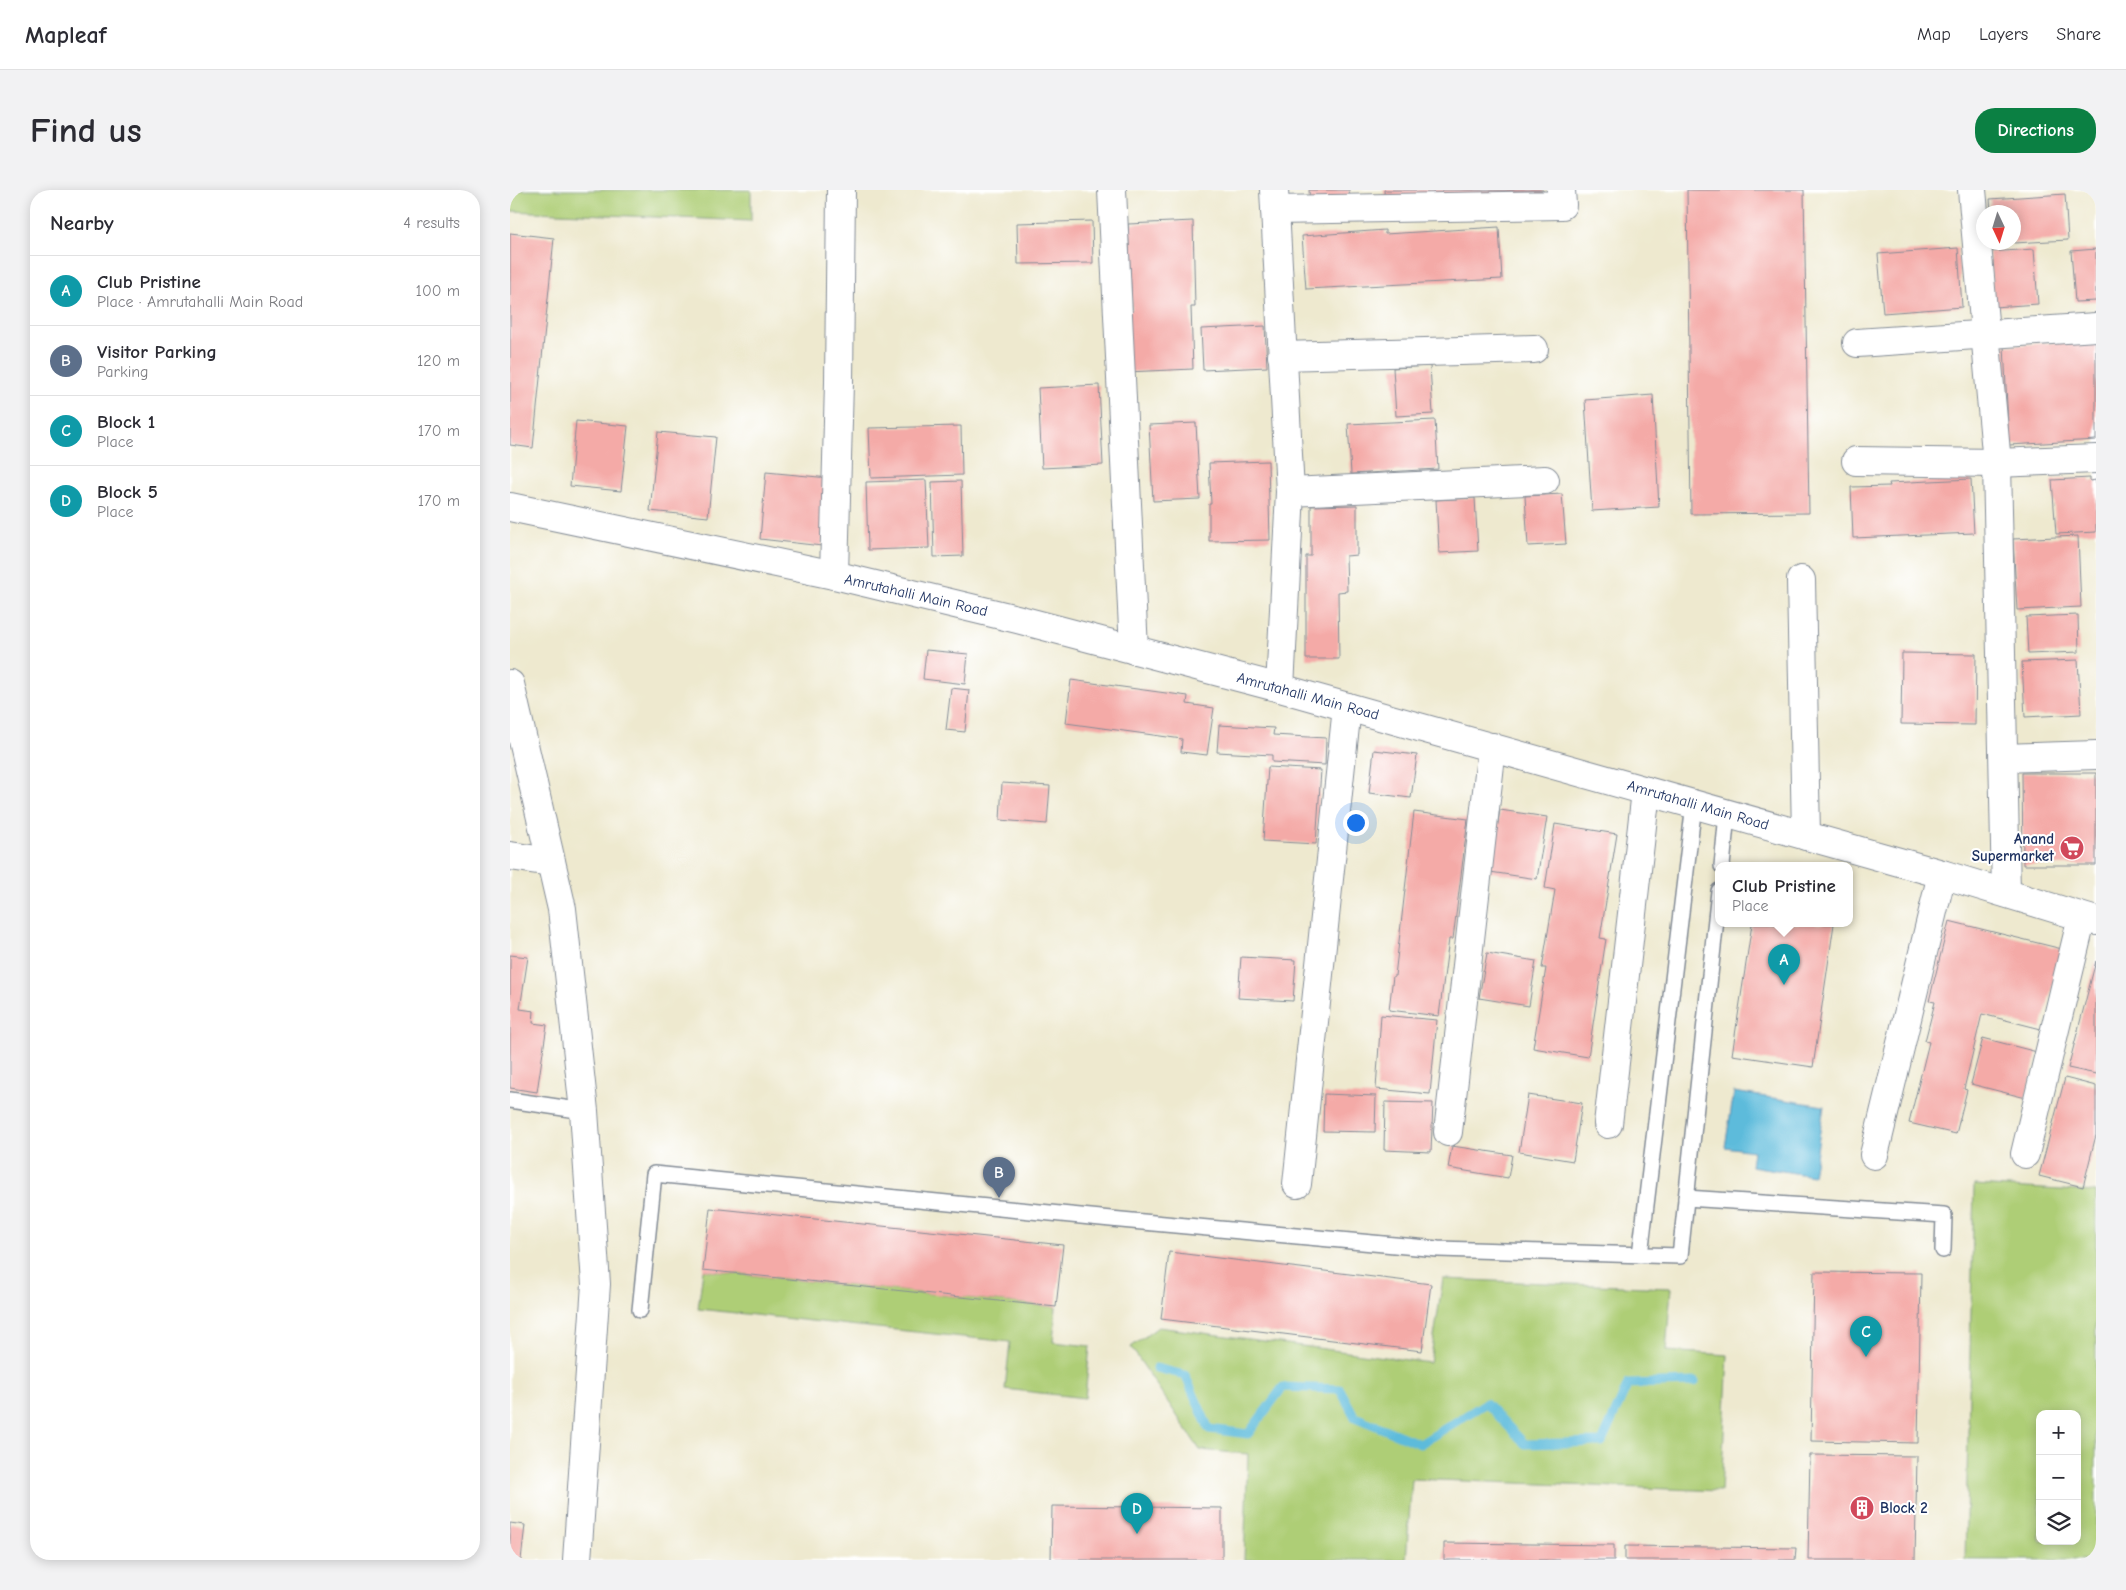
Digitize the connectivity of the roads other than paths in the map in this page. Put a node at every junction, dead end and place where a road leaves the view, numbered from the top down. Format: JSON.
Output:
{"nodes":[{"id":1,"x":841,"y":190,"type":"edge"},
{"id":2,"x":1112,"y":190,"type":"edge"},
{"id":3,"x":1561,"y":190,"type":"edge"},
{"id":4,"x":1972,"y":190,"type":"edge"},
{"id":5,"x":1274,"y":200,"type":"edge"},
{"id":6,"x":2096,"y":326,"type":"edge"},
{"id":7,"x":1986,"y":334,"type":"junction"},
{"id":8,"x":1857,"y":343,"type":"dead end"},
{"id":9,"x":1534,"y":349,"type":"dead end"},
{"id":10,"x":1282,"y":356,"type":"junction"},
{"id":11,"x":2096,"y":459,"type":"edge"},
{"id":12,"x":1856,"y":461,"type":"dead end"},
{"id":13,"x":1997,"y":463,"type":"junction"},
{"id":14,"x":1545,"y":480,"type":"dead end"},
{"id":15,"x":1290,"y":492,"type":"junction"},
{"id":16,"x":510,"y":507,"type":"edge"},
{"id":17,"x":834,"y":575,"type":"junction"},
{"id":18,"x":1802,"y":580,"type":"dead end"},
{"id":19,"x":1134,"y":650,"type":"junction"},
{"id":20,"x":510,"y":684,"type":"edge"},
{"id":21,"x":1280,"y":688,"type":"junction"},
{"id":22,"x":1347,"y":707,"type":"junction"},
{"id":23,"x":1492,"y":747,"type":"junction"},
{"id":24,"x":2096,"y":754,"type":"edge"},
{"id":25,"x":2004,"y":758,"type":"junction"},
{"id":26,"x":1646,"y":791,"type":"junction"},
{"id":27,"x":1694,"y":804,"type":"junction"},
{"id":28,"x":1727,"y":814,"type":"junction"},
{"id":29,"x":1806,"y":836,"type":"junction"},
{"id":30,"x":510,"y":856,"type":"edge"},
{"id":31,"x":551,"y":862,"type":"junction"},
{"id":32,"x":1722,"y":862,"type":"edge"},
{"id":33,"x":1942,"y":874,"type":"junction"},
{"id":34,"x":2006,"y":893,"type":"junction"},
{"id":35,"x":2089,"y":919,"type":"edge"},
{"id":36,"x":1715,"y":927,"type":"edge"},
{"id":37,"x":510,"y":1100,"type":"edge"},
{"id":38,"x":584,"y":1111,"type":"junction"},
{"id":39,"x":1608,"y":1124,"type":"dead end"},
{"id":40,"x":1448,"y":1132,"type":"dead end"},
{"id":41,"x":2025,"y":1154,"type":"dead end"},
{"id":42,"x":1874,"y":1155,"type":"dead end"},
{"id":43,"x":1298,"y":1184,"type":"dead end"},
{"id":44,"x":1686,"y":1198,"type":"junction"},
{"id":45,"x":1943,"y":1250,"type":"dead end"},
{"id":46,"x":1640,"y":1255,"type":"junction"},
{"id":47,"x":640,"y":1310,"type":"dead end"},
{"id":48,"x":577,"y":1560,"type":"edge"}],
"edges":[{"from":1,"to":17,"type":"street"},
{"from":2,"to":19,"type":"street"},
{"from":3,"to":5,"type":"street"},
{"from":4,"to":7,"type":"street"},
{"from":5,"to":10,"type":"street"},
{"from":6,"to":7,"type":"street"},
{"from":7,"to":8,"type":"street"},
{"from":7,"to":13,"type":"street"},
{"from":9,"to":10,"type":"street"},
{"from":10,"to":15,"type":"street"},
{"from":11,"to":13,"type":"street"},
{"from":12,"to":13,"type":"street"},
{"from":13,"to":25,"type":"street"},
{"from":14,"to":15,"type":"street"},
{"from":15,"to":21,"type":"street"},
{"from":16,"to":17,"type":"street","name":"Amrutahalli Main Road"},
{"from":17,"to":19,"type":"street","name":"Amrutahalli Main Road"},
{"from":18,"to":29,"type":"street"},
{"from":19,"to":21,"type":"street","name":"Amrutahalli Main Road"},
{"from":20,"to":31,"type":"street"},
{"from":21,"to":22,"type":"street","name":"Amrutahalli Main Road"},
{"from":22,"to":23,"type":"street","name":"Amrutahalli Main Road"},
{"from":22,"to":43,"type":"street"},
{"from":23,"to":26,"type":"street","name":"Amrutahalli Main Road"},
{"from":23,"to":40,"type":"street"},
{"from":24,"to":25,"type":"street"},
{"from":25,"to":34,"type":"street"},
{"from":26,"to":27,"type":"street","name":"Amrutahalli Main Road"},
{"from":26,"to":39,"type":"street"},
{"from":27,"to":28,"type":"street","name":"Amrutahalli Main Road"},
{"from":27,"to":46,"type":"lane"},
{"from":28,"to":29,"type":"street","name":"Amrutahalli Main Road"},
{"from":28,"to":32,"type":"lane"},
{"from":29,"to":33,"type":"street","name":"Amrutahalli Main Road"},
{"from":30,"to":31,"type":"street"},
{"from":31,"to":38,"type":"street"},
{"from":33,"to":34,"type":"street","name":"Amrutahalli Main Road"},
{"from":33,"to":42,"type":"street"},
{"from":34,"to":35,"type":"street","name":"Amrutahalli Main Road"},
{"from":35,"to":41,"type":"street"},
{"from":36,"to":44,"type":"lane"},
{"from":37,"to":38,"type":"lane"},
{"from":38,"to":48,"type":"street"},
{"from":44,"to":45,"type":"lane"},
{"from":44,"to":46,"type":"lane"},
{"from":46,"to":47,"type":"lane"}]}
